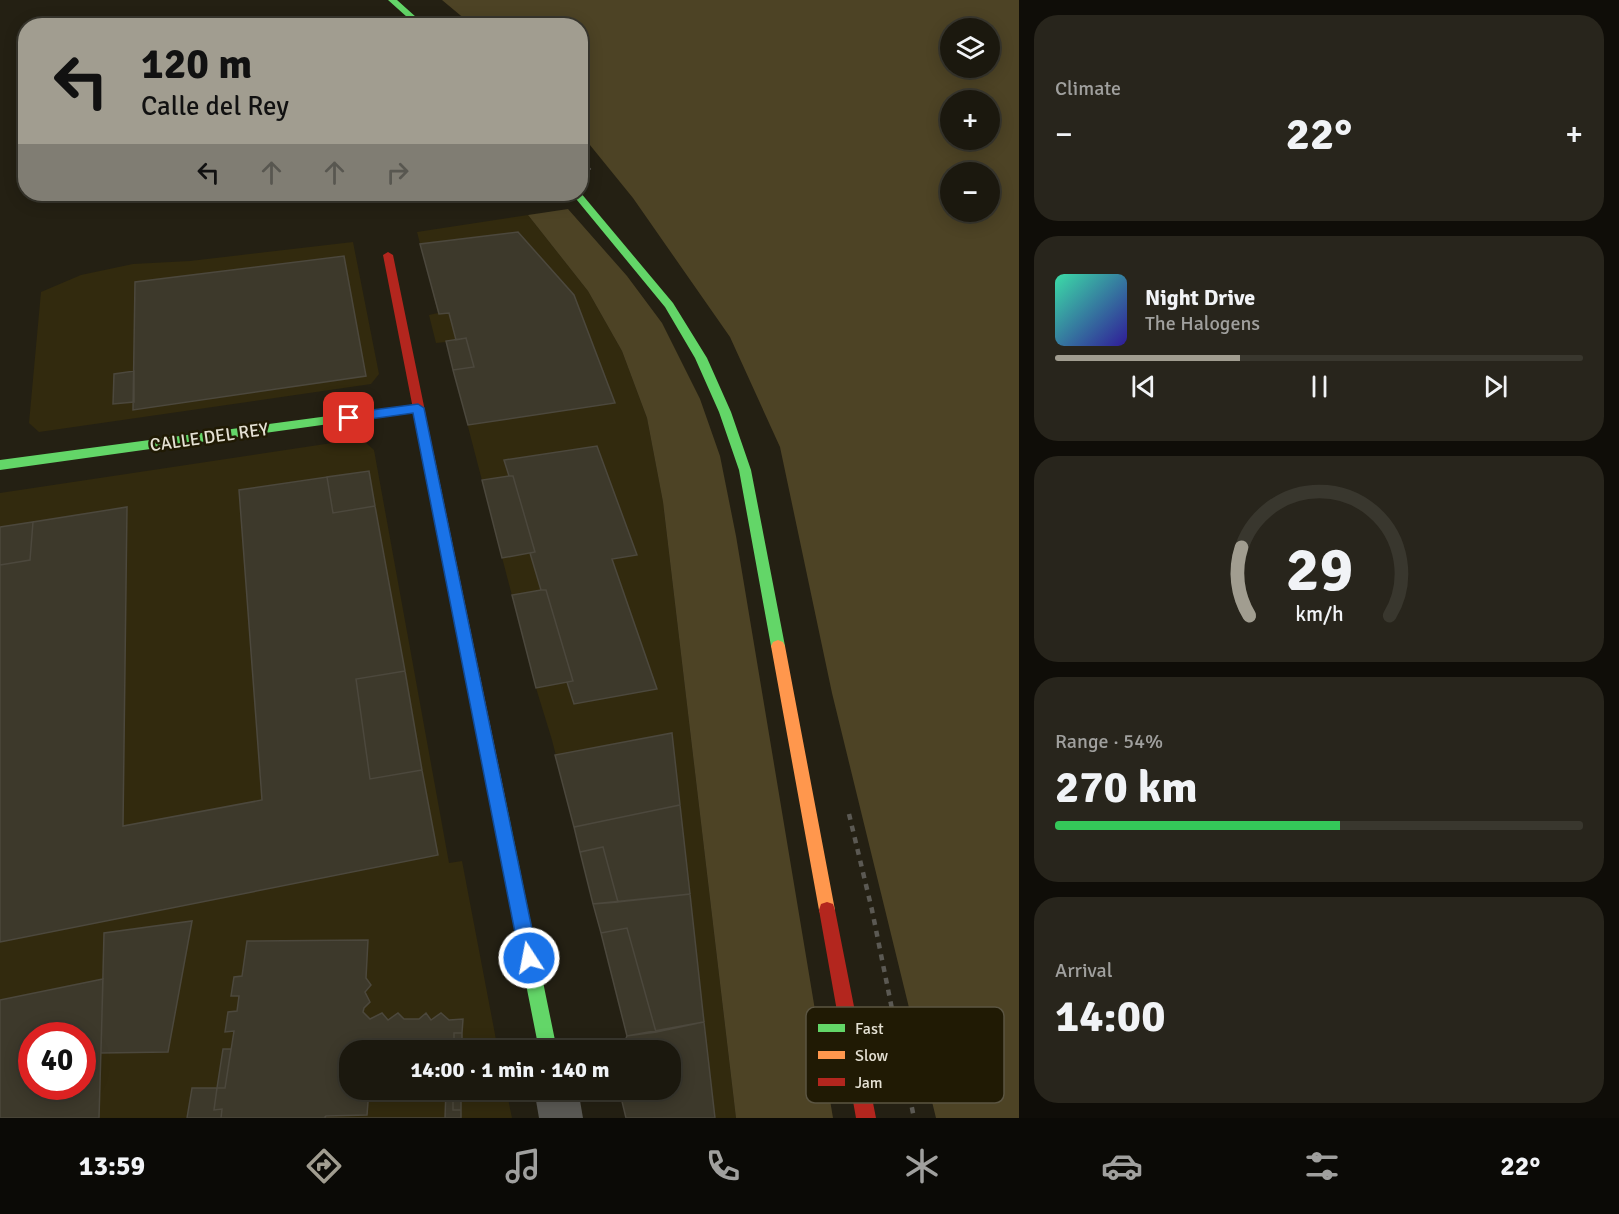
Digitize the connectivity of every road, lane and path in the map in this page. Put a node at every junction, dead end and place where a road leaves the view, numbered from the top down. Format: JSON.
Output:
{"nodes":[{"id":1,"x":392,"y":0,"type":"edge"},
{"id":2,"x":413,"y":18,"type":"edge"},
{"id":3,"x":583,"y":201,"type":"edge"},
{"id":4,"x":388,"y":255,"type":"dead end"},
{"id":5,"x":418,"y":408,"type":"junction"},
{"id":6,"x":0,"y":465,"type":"edge"},
{"id":7,"x":845,"y":1007,"type":"edge"},
{"id":8,"x":546,"y":1040,"type":"edge"},
{"id":9,"x":558,"y":1100,"type":"edge"},
{"id":10,"x":863,"y":1103,"type":"edge"},
{"id":11,"x":561,"y":1118,"type":"edge"},
{"id":12,"x":866,"y":1118,"type":"edge"}],
"edges":[{"from":1,"to":2,"type":"street"},
{"from":3,"to":7,"type":"street"},
{"from":4,"to":5,"type":"street"},
{"from":5,"to":6,"type":"street","name":"CALLE DEL REY"},
{"from":5,"to":8,"type":"street"},
{"from":9,"to":11,"type":"street"},
{"from":10,"to":12,"type":"street"}]}
